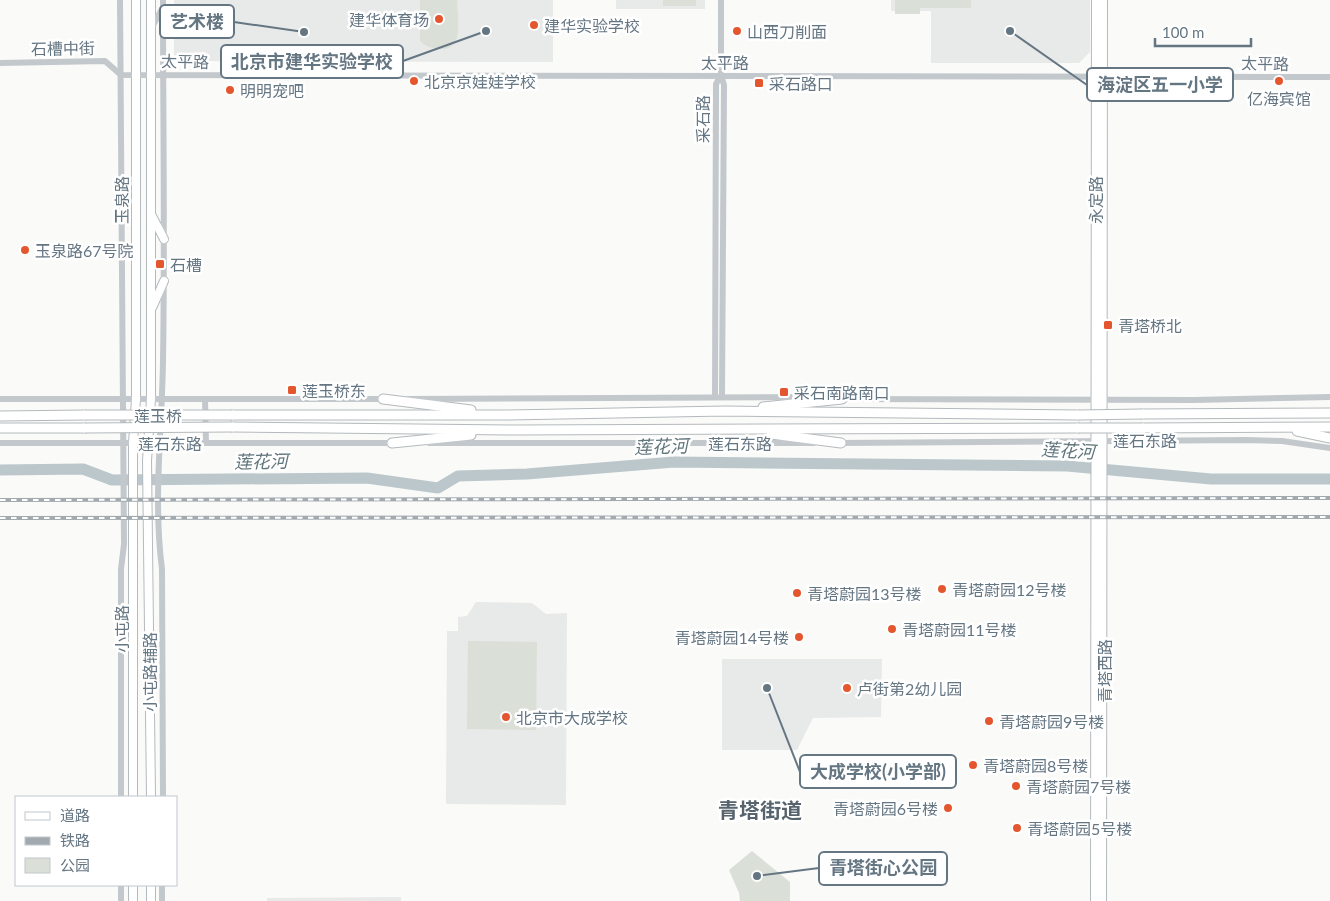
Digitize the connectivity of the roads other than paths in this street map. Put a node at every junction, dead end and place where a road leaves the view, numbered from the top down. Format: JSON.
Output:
{"nodes":[{"id":1,"x":120,"y":0,"type":"edge"},
{"id":2,"x":136,"y":0,"type":"edge"},
{"id":3,"x":151,"y":0,"type":"edge"},
{"id":4,"x":721,"y":0,"type":"edge"},
{"id":5,"x":1096,"y":0,"type":"edge"},
{"id":6,"x":1103,"y":0,"type":"edge"},
{"id":7,"x":163,"y":3,"type":"edge"},
{"id":8,"x":151,"y":30,"type":"junction"},
{"id":9,"x":0,"y":63,"type":"edge"},
{"id":10,"x":136,"y":74,"type":"junction"},
{"id":11,"x":121,"y":75,"type":"junction"},
{"id":12,"x":150,"y":75,"type":"junction"},
{"id":13,"x":163,"y":75,"type":"junction"},
{"id":14,"x":721,"y":75,"type":"junction"},
{"id":15,"x":1100,"y":76,"type":"junction"},
{"id":16,"x":1330,"y":77,"type":"edge"},
{"id":17,"x":151,"y":212,"type":"junction"},
{"id":18,"x":164,"y":239,"type":"junction"},
{"id":19,"x":164,"y":281,"type":"junction"},
{"id":20,"x":151,"y":310,"type":"junction"},
{"id":21,"x":719,"y":397,"type":"junction"},
{"id":22,"x":1330,"y":397,"type":"edge"},
{"id":23,"x":205,"y":398,"type":"junction"},
{"id":24,"x":0,"y":399,"type":"edge"},
{"id":25,"x":122,"y":399,"type":"junction"},
{"id":26,"x":136,"y":399,"type":"junction"},
{"id":27,"x":151,"y":399,"type":"junction"},
{"id":28,"x":163,"y":399,"type":"junction"},
{"id":29,"x":383,"y":399,"type":"junction"},
{"id":30,"x":842,"y":399,"type":"junction"},
{"id":31,"x":1099,"y":400,"type":"junction"},
{"id":32,"x":724,"y":411,"type":"junction"},
{"id":33,"x":1330,"y":414,"type":"edge"},
{"id":34,"x":232,"y":415,"type":"joint"},
{"id":35,"x":506,"y":415,"type":"junction"},
{"id":36,"x":0,"y":416,"type":"edge"},
{"id":37,"x":232,"y":427,"type":"joint"},
{"id":38,"x":1330,"y":427,"type":"edge"},
{"id":39,"x":0,"y":428,"type":"edge"},
{"id":40,"x":1280,"y":428,"type":"junction"},
{"id":41,"x":738,"y":429,"type":"junction"},
{"id":42,"x":516,"y":430,"type":"junction"},
{"id":43,"x":1330,"y":438,"type":"edge"},
{"id":44,"x":1100,"y":441,"type":"junction"},
{"id":45,"x":0,"y":443,"type":"edge"},
{"id":46,"x":123,"y":443,"type":"junction"},
{"id":47,"x":134,"y":443,"type":"junction"},
{"id":48,"x":148,"y":443,"type":"junction"},
{"id":49,"x":158,"y":443,"type":"junction"},
{"id":50,"x":206,"y":443,"type":"junction"},
{"id":51,"x":392,"y":443,"type":"junction"},
{"id":52,"x":841,"y":443,"type":"junction"},
{"id":53,"x":1330,"y":448,"type":"edge"},
{"id":54,"x":1100,"y":475,"type":"junction"},
{"id":55,"x":121,"y":796,"type":"edge"},
{"id":56,"x":133,"y":796,"type":"edge"},
{"id":57,"x":151,"y":796,"type":"edge"},
{"id":58,"x":163,"y":796,"type":"edge"},
{"id":59,"x":121,"y":886,"type":"edge"},
{"id":60,"x":133,"y":886,"type":"edge"},
{"id":61,"x":151,"y":886,"type":"edge"},
{"id":62,"x":162,"y":886,"type":"edge"},
{"id":63,"x":121,"y":901,"type":"edge"},
{"id":64,"x":133,"y":901,"type":"edge"},
{"id":65,"x":151,"y":901,"type":"edge"},
{"id":66,"x":162,"y":901,"type":"edge"},
{"id":67,"x":1095,"y":901,"type":"edge"},
{"id":68,"x":1102,"y":901,"type":"edge"}],
"edges":[{"from":1,"to":11,"type":"street","name":"玉泉路"},
{"from":2,"to":10,"type":"main road","name":"玉泉路"},
{"from":3,"to":8,"type":"main road","name":"玉泉路"},
{"from":4,"to":14,"type":"street","name":"采石路"},
{"from":5,"to":15,"type":"main road","name":"永定路"},
{"from":6,"to":15,"type":"main road","name":"永定路"},
{"from":7,"to":8,"type":"street"},
{"from":7,"to":13,"type":"street"},
{"from":8,"to":12,"type":"main road","name":"玉泉路"},
{"from":9,"to":11,"type":"street","name":"石槽中街"},
{"from":10,"to":11,"type":"street","name":"太平路"},
{"from":10,"to":12,"type":"street","name":"太平路"},
{"from":10,"to":26,"type":"main road","name":"玉泉路"},
{"from":11,"to":25,"type":"street","name":"玉泉路"},
{"from":12,"to":13,"type":"street","name":"太平路"},
{"from":12,"to":17,"type":"main road","name":"玉泉路"},
{"from":13,"to":14,"type":"street","name":"太平路"},
{"from":13,"to":18,"type":"street"},
{"from":14,"to":15,"type":"street","name":"太平路"},
{"from":14,"to":21,"type":"street","name":"采石路"},
{"from":15,"to":16,"type":"street","name":"太平路"},
{"from":15,"to":31,"type":"main road","name":"永定路"},
{"from":17,"to":18,"type":"main road"},
{"from":17,"to":20,"type":"main road","name":"玉泉路"},
{"from":18,"to":19,"type":"street"},
{"from":19,"to":20,"type":"main road"},
{"from":19,"to":28,"type":"street"},
{"from":20,"to":27,"type":"main road","name":"玉泉路"},
{"from":21,"to":29,"type":"street"},
{"from":21,"to":30,"type":"street"},
{"from":22,"to":31,"type":"street"},
{"from":23,"to":28,"type":"street"},
{"from":23,"to":29,"type":"street"},
{"from":23,"to":50,"type":"street"},
{"from":24,"to":25,"type":"street"},
{"from":25,"to":26,"type":"street"},
{"from":25,"to":46,"type":"street","name":"玉泉路"},
{"from":26,"to":27,"type":"street"},
{"from":26,"to":47,"type":"main road","name":"玉泉路"},
{"from":27,"to":28,"type":"street"},
{"from":27,"to":48,"type":"main road","name":"玉泉路"},
{"from":28,"to":49,"type":"street"},
{"from":29,"to":35,"type":"highway"},
{"from":30,"to":31,"type":"street"},
{"from":30,"to":32,"type":"highway"},
{"from":31,"to":44,"type":"main road","name":"永定路"},
{"from":32,"to":33,"type":"highway","name":"莲石东路","bridge":true},
{"from":32,"to":35,"type":"highway","name":"莲石东路"},
{"from":34,"to":35,"type":"highway","name":"莲石东路"},
{"from":34,"to":36,"type":"highway","name":"莲玉桥","bridge":true},
{"from":37,"to":39,"type":"highway","name":"莲玉桥","bridge":true},
{"from":37,"to":42,"type":"highway","name":"莲石东路"},
{"from":38,"to":40,"type":"highway","name":"莲石东路"},
{"from":40,"to":41,"type":"highway","name":"莲石东路","bridge":true},
{"from":40,"to":43,"type":"highway"},
{"from":41,"to":42,"type":"highway","name":"莲石东路"},
{"from":41,"to":52,"type":"highway"},
{"from":42,"to":51,"type":"highway"},
{"from":44,"to":52,"type":"street","name":"莲石东路"},
{"from":44,"to":53,"type":"street","name":"莲石东路"},
{"from":44,"to":54,"type":"main road","name":"青塔西路"},
{"from":45,"to":46,"type":"street","name":"莲石东路"},
{"from":46,"to":47,"type":"street","name":"莲石东路"},
{"from":46,"to":55,"type":"street","name":"小屯路"},
{"from":47,"to":48,"type":"street","name":"莲石东路"},
{"from":47,"to":56,"type":"main road","name":"小屯路"},
{"from":48,"to":49,"type":"street","name":"莲石东路"},
{"from":48,"to":57,"type":"main road","name":"小屯路"},
{"from":49,"to":50,"type":"street","name":"莲石东路"},
{"from":49,"to":58,"type":"street","name":"小屯路辅路"},
{"from":50,"to":51,"type":"street","name":"莲石东路"},
{"from":51,"to":52,"type":"street","name":"莲石东路"},
{"from":54,"to":67,"type":"main road","name":"青塔西路"},
{"from":54,"to":68,"type":"main road","name":"青塔西路"},
{"from":59,"to":63,"type":"street"},
{"from":60,"to":64,"type":"main road"},
{"from":61,"to":65,"type":"main road"},
{"from":62,"to":66,"type":"street"}]}
